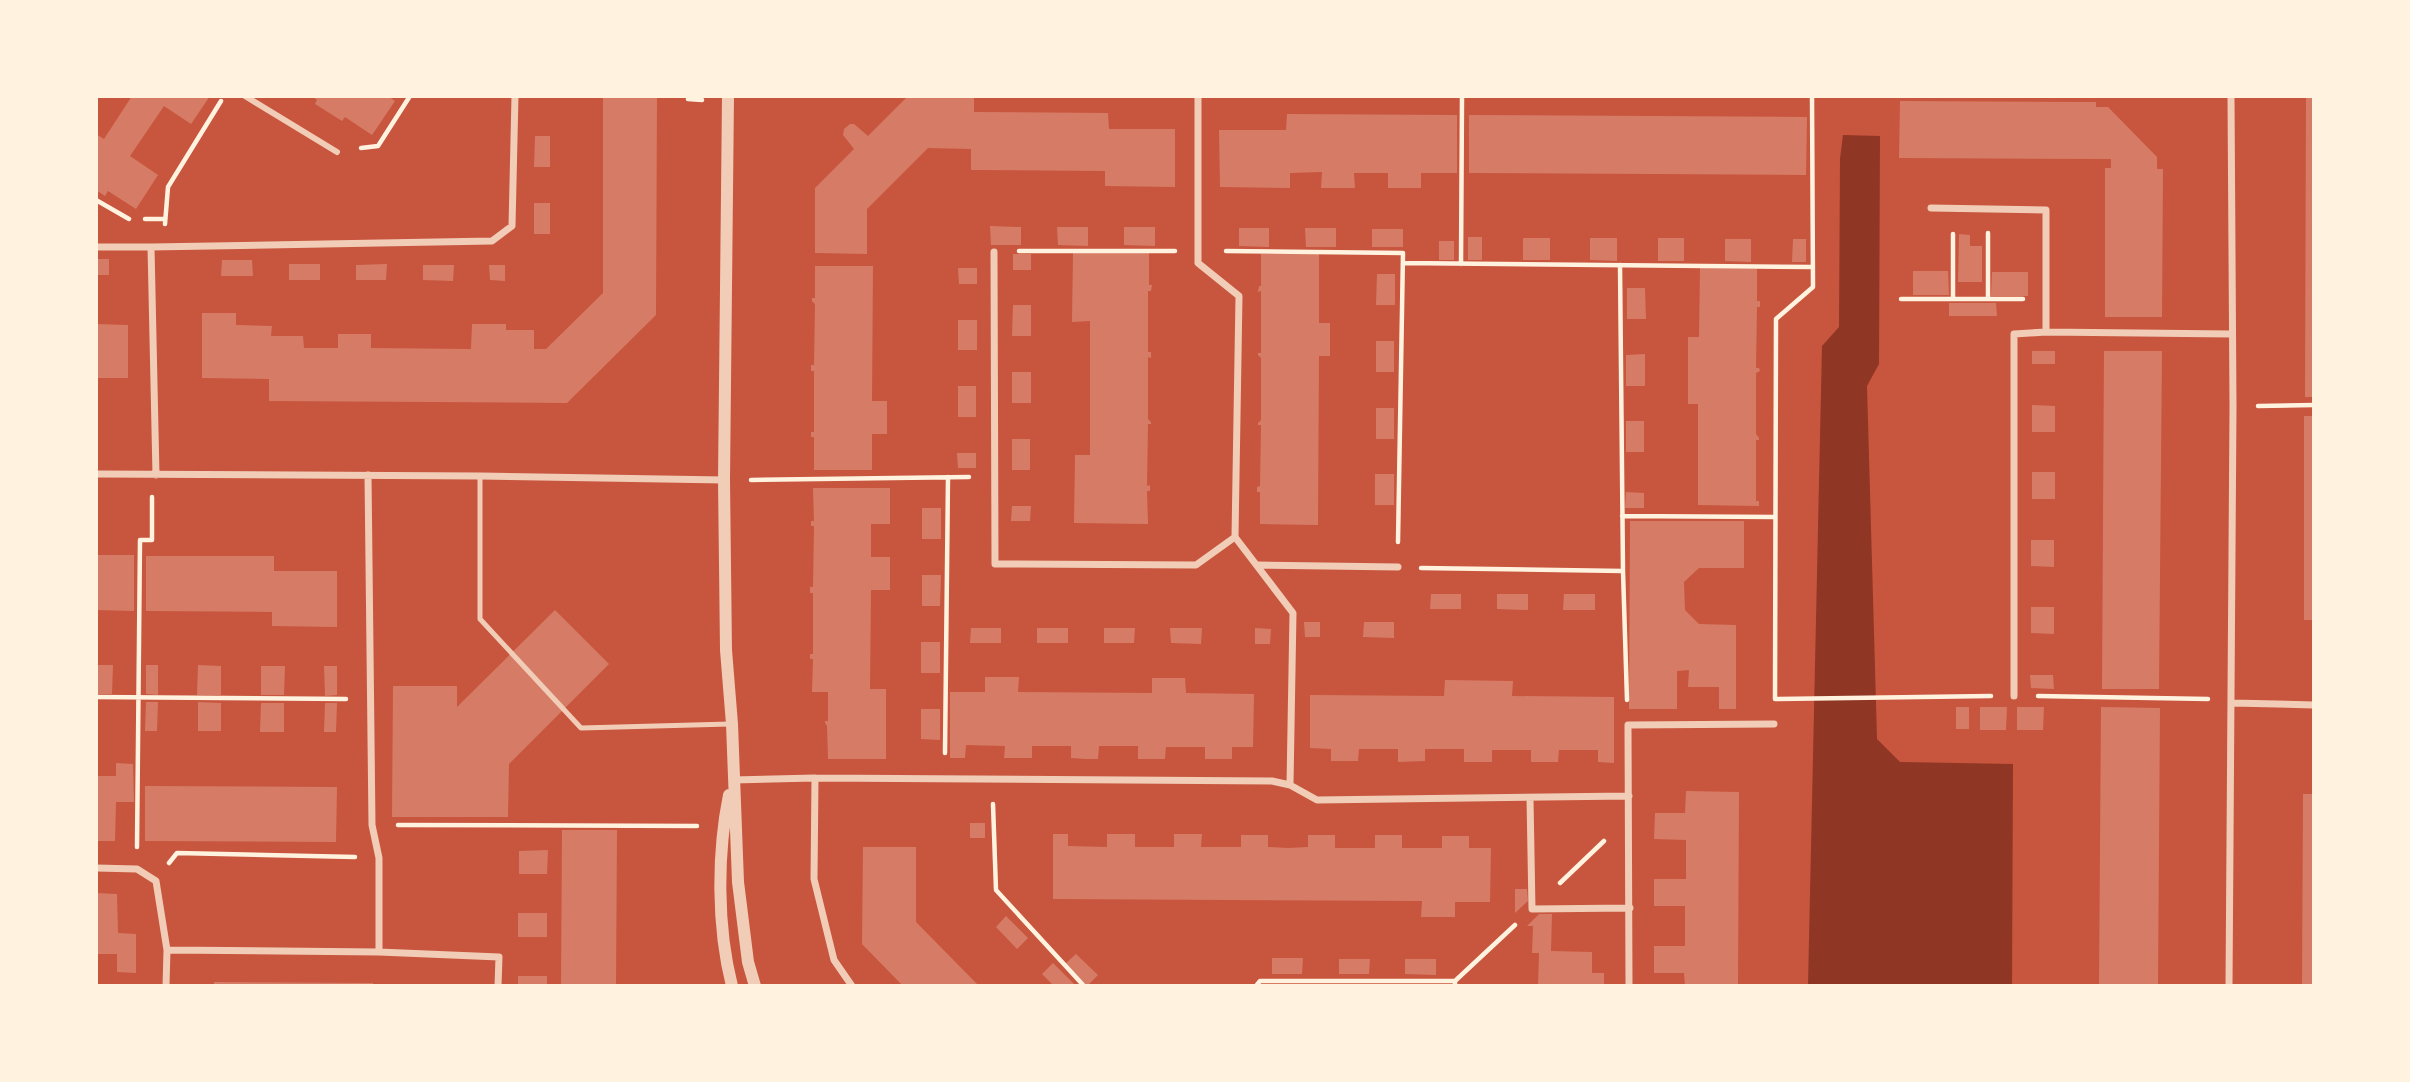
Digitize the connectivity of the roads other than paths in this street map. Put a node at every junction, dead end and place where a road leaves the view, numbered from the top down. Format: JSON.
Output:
{"nodes":[{"id":1,"x":245,"y":96,"type":"edge"},
{"id":2,"x":515,"y":96,"type":"edge"},
{"id":3,"x":728,"y":96,"type":"edge"},
{"id":4,"x":1198,"y":96,"type":"edge"},
{"id":5,"x":2231,"y":96,"type":"edge"},
{"id":6,"x":337,"y":152,"type":"road end"},
{"id":7,"x":1931,"y":208,"type":"dead end"},
{"id":8,"x":96,"y":247,"type":"edge"},
{"id":9,"x":151,"y":247,"type":"junction"},
{"id":10,"x":994,"y":252,"type":"road end"},
{"id":11,"x":2046,"y":332,"type":"junction"},
{"id":12,"x":2231,"y":334,"type":"junction"},
{"id":13,"x":96,"y":474,"type":"edge"},
{"id":14,"x":154,"y":475,"type":"junction"},
{"id":15,"x":368,"y":475,"type":"junction"},
{"id":16,"x":480,"y":476,"type":"junction"},
{"id":17,"x":724,"y":480,"type":"junction"},
{"id":18,"x":1235,"y":537,"type":"junction"},
{"id":19,"x":1258,"y":565,"type":"junction"},
{"id":20,"x":1398,"y":567,"type":"road end"},
{"id":21,"x":2014,"y":696,"type":"road end"},
{"id":22,"x":2232,"y":701,"type":"junction"},
{"id":23,"x":2314,"y":705,"type":"edge"},
{"id":24,"x":732,"y":724,"type":"junction"},
{"id":25,"x":1774,"y":724,"type":"dead end"},
{"id":26,"x":815,"y":778,"type":"junction"},
{"id":27,"x":733,"y":780,"type":"junction"},
{"id":28,"x":1290,"y":785,"type":"junction"},
{"id":29,"x":1629,"y":796,"type":"junction"},
{"id":30,"x":1530,"y":798,"type":"junction"},
{"id":31,"x":96,"y":868,"type":"edge"},
{"id":32,"x":1630,"y":908,"type":"junction"},
{"id":33,"x":167,"y":950,"type":"junction"},
{"id":34,"x":379,"y":952,"type":"junction"},
{"id":35,"x":166,"y":986,"type":"edge"},
{"id":36,"x":498,"y":986,"type":"edge"},
{"id":37,"x":732,"y":986,"type":"edge"},
{"id":38,"x":755,"y":986,"type":"edge"},
{"id":39,"x":852,"y":986,"type":"edge"},
{"id":40,"x":1629,"y":986,"type":"edge"},
{"id":41,"x":2229,"y":986,"type":"edge"}],
"edges":[{"from":1,"to":6,"type":"street"},
{"from":2,"to":9,"type":"street"},
{"from":3,"to":17,"type":"street"},
{"from":4,"to":18,"type":"street"},
{"from":5,"to":12,"type":"street"},
{"from":7,"to":11,"type":"street"},
{"from":8,"to":9,"type":"street"},
{"from":9,"to":14,"type":"street"},
{"from":10,"to":18,"type":"street"},
{"from":11,"to":12,"type":"street"},
{"from":11,"to":21,"type":"street"},
{"from":12,"to":22,"type":"street"},
{"from":13,"to":14,"type":"street"},
{"from":14,"to":15,"type":"street"},
{"from":15,"to":16,"type":"street"},
{"from":15,"to":34,"type":"street"},
{"from":16,"to":17,"type":"street"},
{"from":16,"to":24,"type":"lane"},
{"from":17,"to":24,"type":"street"},
{"from":18,"to":19,"type":"street"},
{"from":19,"to":20,"type":"street"},
{"from":19,"to":28,"type":"street"},
{"from":22,"to":23,"type":"street"},
{"from":22,"to":41,"type":"street"},
{"from":24,"to":27,"type":"street"},
{"from":25,"to":29,"type":"street"},
{"from":26,"to":27,"type":"street"},
{"from":26,"to":28,"type":"street"},
{"from":26,"to":39,"type":"street"},
{"from":27,"to":37,"type":"street"},
{"from":27,"to":38,"type":"street"},
{"from":28,"to":30,"type":"street"},
{"from":29,"to":30,"type":"street"},
{"from":29,"to":32,"type":"street"},
{"from":30,"to":32,"type":"street"},
{"from":31,"to":33,"type":"street"},
{"from":32,"to":40,"type":"street"},
{"from":33,"to":34,"type":"street"},
{"from":33,"to":35,"type":"street"},
{"from":34,"to":36,"type":"street"}]}
